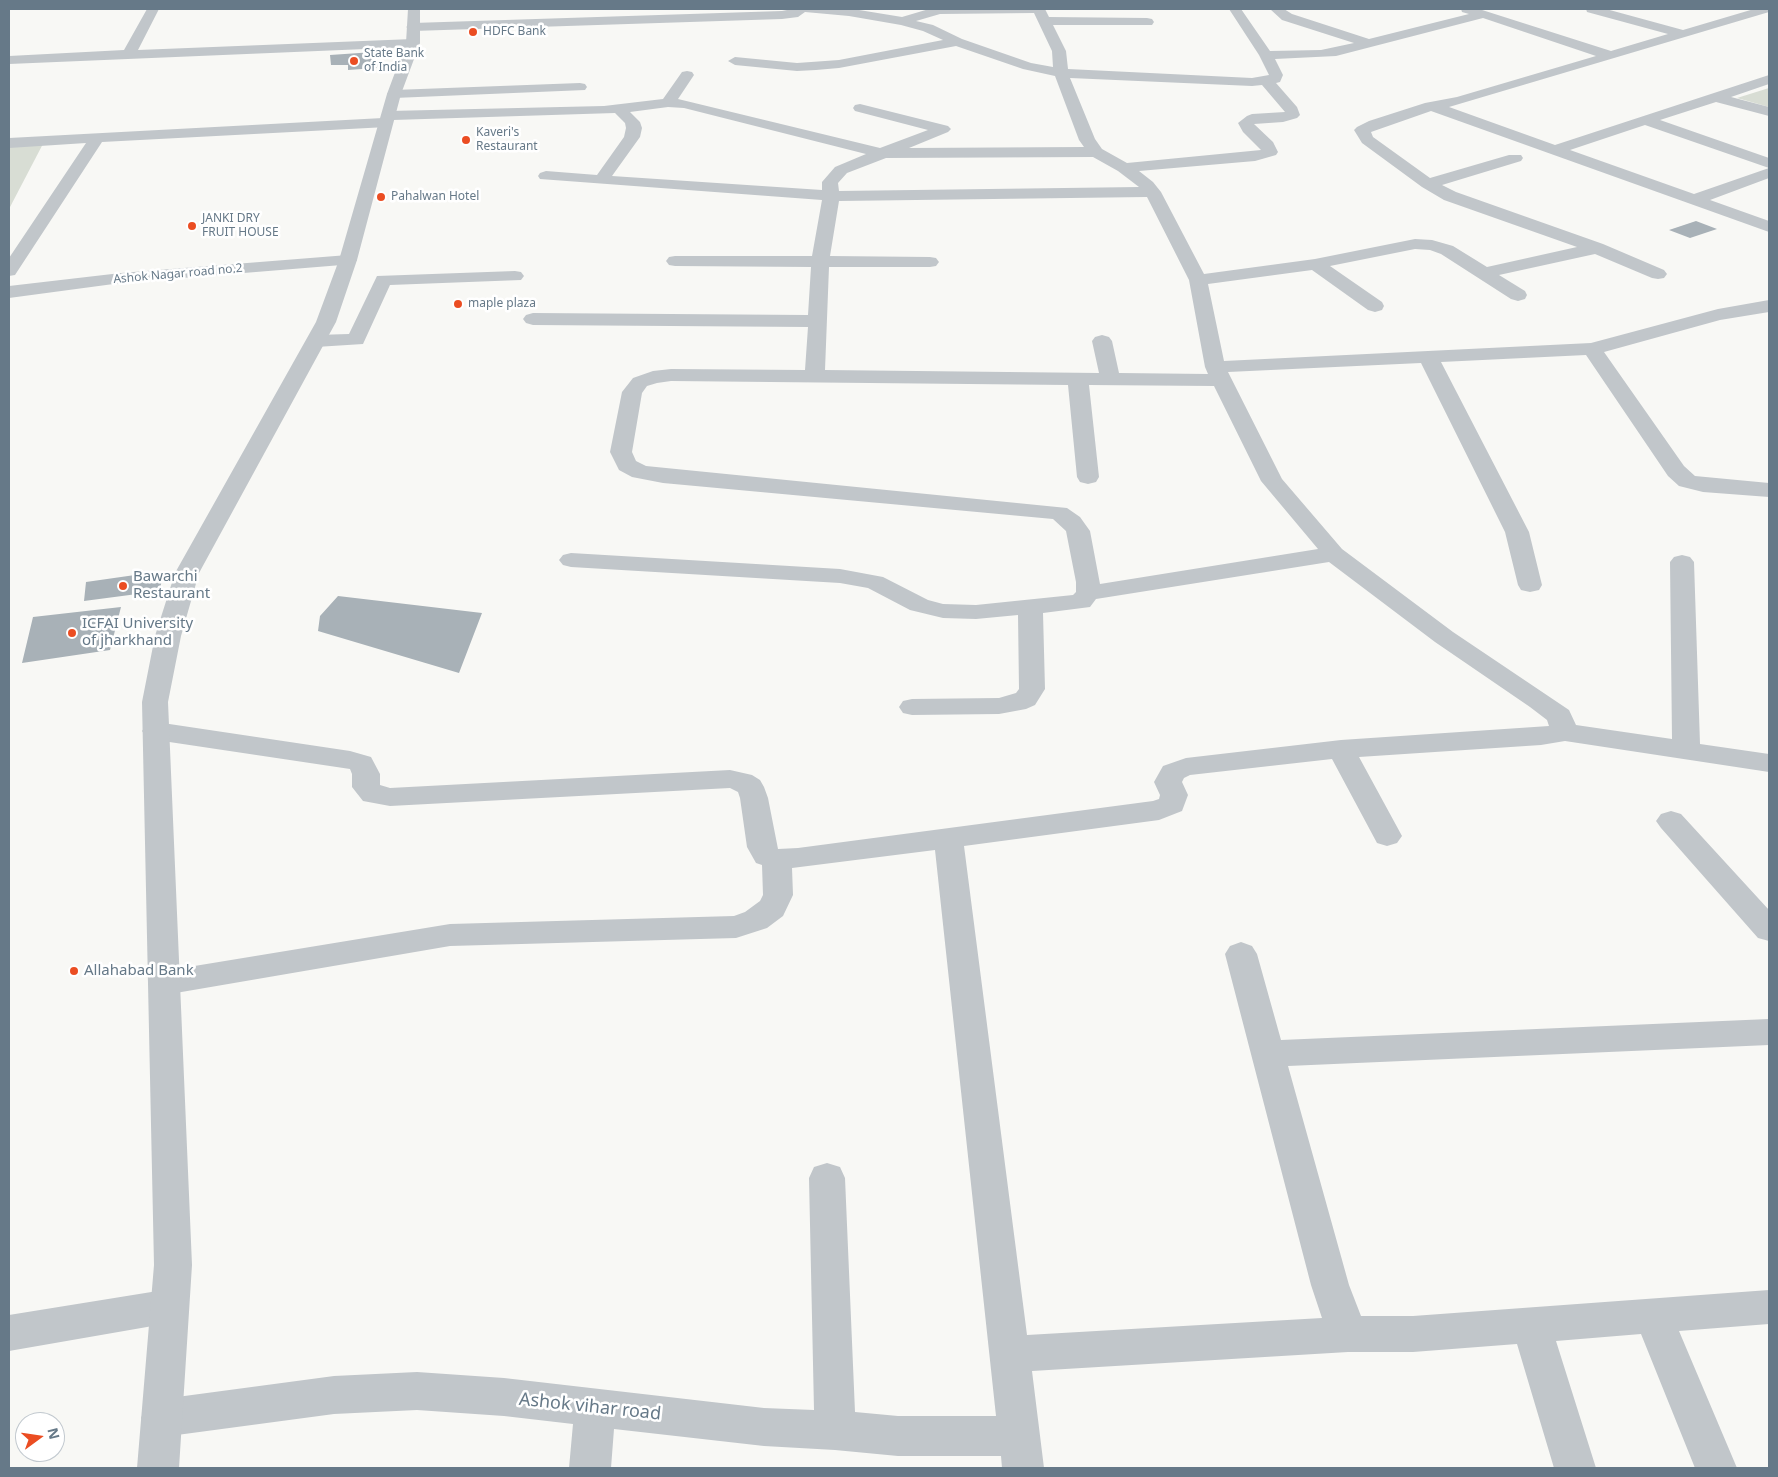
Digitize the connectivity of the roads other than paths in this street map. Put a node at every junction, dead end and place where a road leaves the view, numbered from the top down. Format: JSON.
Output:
{"nodes":[{"id":1,"x":154,"y":9,"type":"edge"},
{"id":2,"x":801,"y":9,"type":"edge"},
{"id":3,"x":808,"y":9,"type":"edge"},
{"id":4,"x":1235,"y":9,"type":"edge"},
{"id":5,"x":1276,"y":9,"type":"edge"},
{"id":6,"x":1466,"y":9,"type":"edge"},
{"id":7,"x":1592,"y":9,"type":"edge"},
{"id":8,"x":1740,"y":9,"type":"edge"},
{"id":9,"x":1767,"y":9,"type":"edge"},
{"id":10,"x":1041,"y":13,"type":"edge"},
{"id":11,"x":1484,"y":14,"type":"junction"},
{"id":12,"x":414,"y":19,"type":"edge"},
{"id":13,"x":902,"y":21,"type":"junction"},
{"id":14,"x":1147,"y":22,"type":"dead end"},
{"id":15,"x":1668,"y":30,"type":"junction"},
{"id":16,"x":1682,"y":34,"type":"junction"},
{"id":17,"x":958,"y":42,"type":"junction"},
{"id":18,"x":1367,"y":43,"type":"junction"},
{"id":19,"x":1604,"y":53,"type":"junction"},
{"id":20,"x":129,"y":54,"type":"junction"},
{"id":21,"x":1266,"y":55,"type":"junction"},
{"id":22,"x":9,"y":60,"type":"edge"},
{"id":23,"x":735,"y":62,"type":"dead end"},
{"id":24,"x":1028,"y":66,"type":"junction"},
{"id":25,"x":1061,"y":73,"type":"junction"},
{"id":26,"x":687,"y":75,"type":"dead end"},
{"id":27,"x":1004,"y":75,"type":"dead end"},
{"id":28,"x":1769,"y":79,"type":"edge"},
{"id":29,"x":1266,"y":82,"type":"junction"},
{"id":30,"x":580,"y":87,"type":"dead end"},
{"id":31,"x":1716,"y":97,"type":"junction"},
{"id":32,"x":668,"y":103,"type":"junction"},
{"id":33,"x":1430,"y":106,"type":"junction"},
{"id":34,"x":860,"y":108,"type":"dead end"},
{"id":35,"x":619,"y":109,"type":"junction"},
{"id":36,"x":390,"y":110,"type":"junction"},
{"id":37,"x":1769,"y":112,"type":"edge"},
{"id":38,"x":1645,"y":120,"type":"junction"},
{"id":39,"x":98,"y":138,"type":"junction"},
{"id":40,"x":9,"y":143,"type":"edge"},
{"id":41,"x":1556,"y":150,"type":"junction"},
{"id":42,"x":1096,"y":152,"type":"junction"},
{"id":43,"x":880,"y":153,"type":"junction"},
{"id":44,"x":1515,"y":158,"type":"dead end"},
{"id":45,"x":1769,"y":163,"type":"edge"},
{"id":46,"x":1124,"y":168,"type":"junction"},
{"id":47,"x":1769,"y":173,"type":"edge"},
{"id":48,"x":546,"y":176,"type":"dead end"},
{"id":49,"x":601,"y":180,"type":"junction"},
{"id":50,"x":1428,"y":184,"type":"junction"},
{"id":51,"x":1153,"y":192,"type":"junction"},
{"id":52,"x":831,"y":196,"type":"junction"},
{"id":53,"x":1694,"y":200,"type":"junction"},
{"id":54,"x":1769,"y":227,"type":"edge"},
{"id":55,"x":1597,"y":248,"type":"junction"},
{"id":56,"x":348,"y":260,"type":"junction"},
{"id":57,"x":675,"y":261,"type":"dead end"},
{"id":58,"x":820,"y":261,"type":"junction"},
{"id":59,"x":930,"y":262,"type":"dead end"},
{"id":60,"x":1315,"y":264,"type":"junction"},
{"id":61,"x":9,"y":271,"type":"edge"},
{"id":62,"x":1485,"y":272,"type":"junction"},
{"id":63,"x":1658,"y":274,"type":"dead end"},
{"id":64,"x":515,"y":276,"type":"dead end"},
{"id":65,"x":1198,"y":280,"type":"junction"},
{"id":66,"x":9,"y":292,"type":"edge"},
{"id":67,"x":1518,"y":295,"type":"dead end"},
{"id":68,"x":1375,"y":306,"type":"dead end"},
{"id":69,"x":1769,"y":306,"type":"edge"},
{"id":70,"x":533,"y":319,"type":"dead end"},
{"id":71,"x":816,"y":321,"type":"junction"},
{"id":72,"x":316,"y":341,"type":"junction"},
{"id":73,"x":1102,"y":342,"type":"dead end"},
{"id":74,"x":1592,"y":349,"type":"junction"},
{"id":75,"x":1428,"y":357,"type":"junction"},
{"id":76,"x":1218,"y":373,"type":"junction"},
{"id":77,"x":815,"y":376,"type":"junction"},
{"id":78,"x":1078,"y":378,"type":"junction"},
{"id":79,"x":1110,"y":379,"type":"junction"},
{"id":80,"x":1088,"y":477,"type":"dead end"},
{"id":81,"x":1769,"y":490,"type":"edge"},
{"id":82,"x":1334,"y":554,"type":"junction"},
{"id":83,"x":571,"y":560,"type":"dead end"},
{"id":84,"x":1682,"y":562,"type":"dead end"},
{"id":85,"x":1530,"y":585,"type":"dead end"},
{"id":86,"x":1088,"y":593,"type":"junction"},
{"id":87,"x":1030,"y":608,"type":"junction"},
{"id":88,"x":912,"y":707,"type":"dead end"},
{"id":89,"x":156,"y":731,"type":"junction"},
{"id":90,"x":1564,"y":732,"type":"junction"},
{"id":91,"x":1686,"y":749,"type":"junction"},
{"id":92,"x":1341,"y":750,"type":"junction"},
{"id":93,"x":1769,"y":763,"type":"edge"},
{"id":94,"x":1671,"y":821,"type":"dead end"},
{"id":95,"x":1387,"y":836,"type":"dead end"},
{"id":96,"x":948,"y":838,"type":"junction"},
{"id":97,"x":777,"y":859,"type":"junction"},
{"id":98,"x":1769,"y":930,"type":"edge"},
{"id":99,"x":1241,"y":954,"type":"dead end"},
{"id":100,"x":164,"y":983,"type":"junction"},
{"id":101,"x":1769,"y":1032,"type":"edge"},
{"id":102,"x":1267,"y":1054,"type":"junction"},
{"id":103,"x":827,"y":1178,"type":"dead end"},
{"id":104,"x":170,"y":1306,"type":"junction"},
{"id":105,"x":1769,"y":1307,"type":"edge"},
{"id":106,"x":1653,"y":1316,"type":"junction"},
{"id":107,"x":1531,"y":1325,"type":"junction"},
{"id":108,"x":9,"y":1333,"type":"edge"},
{"id":109,"x":1348,"y":1334,"type":"junction"},
{"id":110,"x":1010,"y":1354,"type":"junction"},
{"id":111,"x":595,"y":1407,"type":"junction"},
{"id":112,"x":162,"y":1418,"type":"junction"},
{"id":113,"x":835,"y":1430,"type":"junction"},
{"id":114,"x":1021,"y":1452,"type":"edge"},
{"id":115,"x":158,"y":1468,"type":"edge"},
{"id":116,"x":590,"y":1468,"type":"edge"},
{"id":117,"x":1575,"y":1468,"type":"edge"},
{"id":118,"x":1716,"y":1468,"type":"edge"}],
"edges":[{"from":1,"to":20,"type":"street"},
{"from":2,"to":12,"type":"street"},
{"from":3,"to":13,"type":"street"},
{"from":4,"to":21,"type":"street"},
{"from":5,"to":18,"type":"street"},
{"from":6,"to":11,"type":"street"},
{"from":7,"to":15,"type":"street"},
{"from":8,"to":15,"type":"street"},
{"from":9,"to":16,"type":"street"},
{"from":10,"to":13,"type":"street"},
{"from":10,"to":14,"type":"street"},
{"from":10,"to":25,"type":"street"},
{"from":11,"to":18,"type":"street"},
{"from":11,"to":19,"type":"street"},
{"from":12,"to":20,"type":"street"},
{"from":12,"to":36,"type":"street"},
{"from":13,"to":17,"type":"street"},
{"from":15,"to":16,"type":"street"},
{"from":15,"to":19,"type":"street"},
{"from":16,"to":19,"type":"street"},
{"from":17,"to":23,"type":"street"},
{"from":17,"to":24,"type":"street"},
{"from":18,"to":21,"type":"street"},
{"from":19,"to":33,"type":"street"},
{"from":20,"to":22,"type":"street"},
{"from":21,"to":29,"type":"street"},
{"from":24,"to":25,"type":"street"},
{"from":24,"to":27,"type":"street"},
{"from":25,"to":29,"type":"street"},
{"from":25,"to":42,"type":"street"},
{"from":26,"to":32,"type":"street"},
{"from":28,"to":31,"type":"street"},
{"from":29,"to":46,"type":"street"},
{"from":30,"to":36,"type":"street"},
{"from":31,"to":37,"type":"street"},
{"from":31,"to":38,"type":"street"},
{"from":32,"to":35,"type":"street"},
{"from":32,"to":43,"type":"street"},
{"from":33,"to":41,"type":"street"},
{"from":33,"to":50,"type":"street"},
{"from":34,"to":43,"type":"street"},
{"from":35,"to":36,"type":"street"},
{"from":35,"to":49,"type":"street"},
{"from":36,"to":39,"type":"street"},
{"from":36,"to":56,"type":"street"},
{"from":38,"to":41,"type":"street"},
{"from":38,"to":45,"type":"street"},
{"from":39,"to":40,"type":"street"},
{"from":39,"to":61,"type":"street"},
{"from":41,"to":53,"type":"street"},
{"from":42,"to":43,"type":"street"},
{"from":42,"to":46,"type":"street"},
{"from":43,"to":52,"type":"street"},
{"from":44,"to":50,"type":"street"},
{"from":46,"to":51,"type":"street"},
{"from":47,"to":53,"type":"street"},
{"from":48,"to":49,"type":"street"},
{"from":49,"to":52,"type":"street"},
{"from":50,"to":55,"type":"street"},
{"from":51,"to":52,"type":"street"},
{"from":51,"to":65,"type":"street"},
{"from":52,"to":58,"type":"street"},
{"from":53,"to":54,"type":"street"},
{"from":55,"to":62,"type":"street"},
{"from":55,"to":63,"type":"street"},
{"from":56,"to":66,"type":"street","name":"Ashok Nagar road no.2"},
{"from":56,"to":72,"type":"street"},
{"from":57,"to":58,"type":"street"},
{"from":58,"to":59,"type":"street"},
{"from":58,"to":71,"type":"street"},
{"from":60,"to":62,"type":"street"},
{"from":60,"to":65,"type":"street"},
{"from":60,"to":68,"type":"street"},
{"from":62,"to":67,"type":"street"},
{"from":64,"to":72,"type":"street"},
{"from":65,"to":76,"type":"street"},
{"from":69,"to":74,"type":"street"},
{"from":70,"to":71,"type":"street"},
{"from":71,"to":77,"type":"street"},
{"from":72,"to":89,"type":"street"},
{"from":73,"to":79,"type":"street"},
{"from":74,"to":75,"type":"street"},
{"from":74,"to":81,"type":"street"},
{"from":75,"to":76,"type":"street"},
{"from":75,"to":85,"type":"street"},
{"from":76,"to":79,"type":"street"},
{"from":76,"to":82,"type":"street"},
{"from":77,"to":78,"type":"street"},
{"from":77,"to":86,"type":"street"},
{"from":78,"to":79,"type":"street"},
{"from":78,"to":80,"type":"street"},
{"from":82,"to":86,"type":"street"},
{"from":82,"to":90,"type":"street"},
{"from":83,"to":87,"type":"street"},
{"from":84,"to":91,"type":"street"},
{"from":86,"to":87,"type":"street"},
{"from":87,"to":88,"type":"street"},
{"from":89,"to":97,"type":"street"},
{"from":89,"to":100,"type":"street"},
{"from":90,"to":91,"type":"street"},
{"from":90,"to":92,"type":"street"},
{"from":91,"to":93,"type":"street"},
{"from":92,"to":95,"type":"street"},
{"from":92,"to":96,"type":"street"},
{"from":94,"to":98,"type":"street"},
{"from":96,"to":97,"type":"street"},
{"from":96,"to":110,"type":"street"},
{"from":97,"to":100,"type":"street"},
{"from":99,"to":102,"type":"street"},
{"from":100,"to":104,"type":"street"},
{"from":101,"to":102,"type":"street"},
{"from":102,"to":109,"type":"street"},
{"from":103,"to":113,"type":"street"},
{"from":104,"to":108,"type":"street"},
{"from":104,"to":112,"type":"street"},
{"from":105,"to":106,"type":"street"},
{"from":106,"to":107,"type":"street"},
{"from":106,"to":118,"type":"street"},
{"from":107,"to":109,"type":"street"},
{"from":107,"to":117,"type":"street"},
{"from":109,"to":110,"type":"street"},
{"from":110,"to":114,"type":"street"},
{"from":111,"to":112,"type":"street","name":"Ashok vihar road"},
{"from":111,"to":113,"type":"street","name":"Ashok vihar road"},
{"from":111,"to":116,"type":"street"},
{"from":112,"to":115,"type":"street"},
{"from":113,"to":114,"type":"street","name":"Ashok vihar road"}]}
